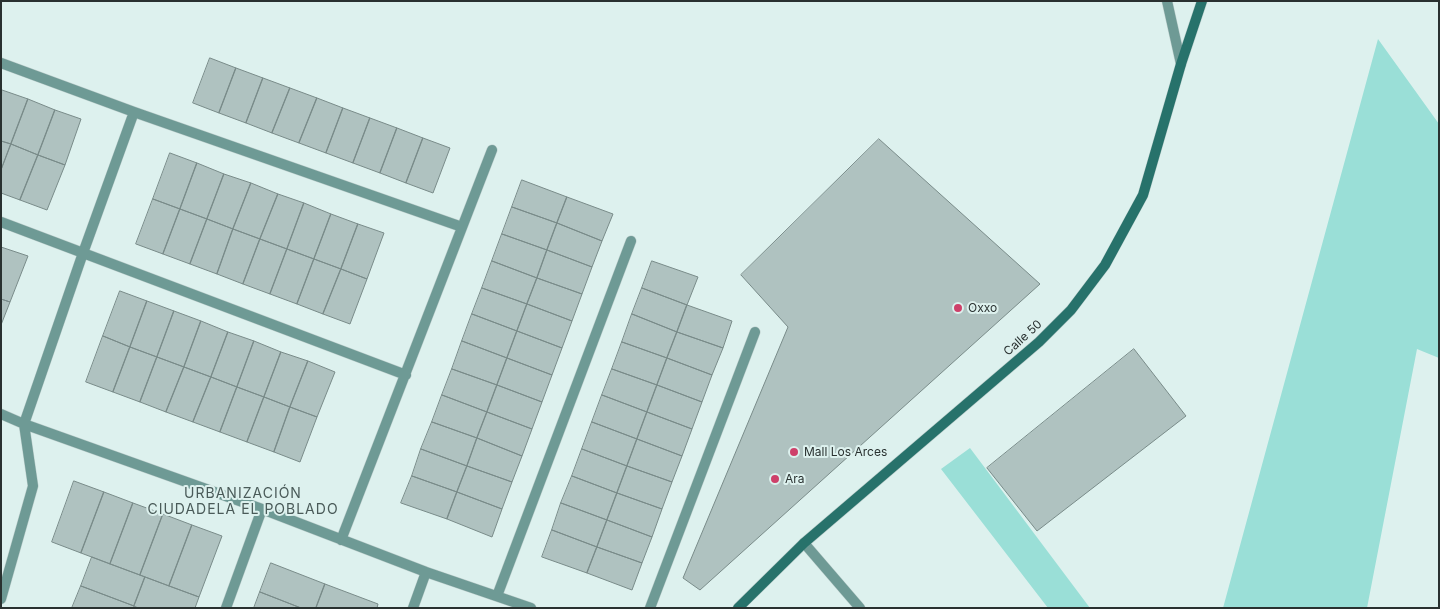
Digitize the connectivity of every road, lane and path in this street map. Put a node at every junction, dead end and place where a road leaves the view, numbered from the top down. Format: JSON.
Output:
{"nodes":[{"id":1,"x":1167,"y":1,"type":"edge"},
{"id":2,"x":1202,"y":1,"type":"edge"},
{"id":3,"x":1,"y":63,"type":"edge"},
{"id":4,"x":1181,"y":64,"type":"junction"},
{"id":5,"x":134,"y":112,"type":"junction"},
{"id":6,"x":492,"y":150,"type":"dead end"},
{"id":7,"x":1,"y":222,"type":"edge"},
{"id":8,"x":462,"y":228,"type":"junction"},
{"id":9,"x":631,"y":241,"type":"dead end"},
{"id":10,"x":84,"y":253,"type":"junction"},
{"id":11,"x":755,"y":332,"type":"dead end"},
{"id":12,"x":406,"y":375,"type":"junction"},
{"id":13,"x":1,"y":414,"type":"edge"},
{"id":14,"x":24,"y":424,"type":"junction"},
{"id":15,"x":262,"y":509,"type":"junction"},
{"id":16,"x":342,"y":540,"type":"junction"},
{"id":17,"x":804,"y":543,"type":"junction"},
{"id":18,"x":426,"y":572,"type":"junction"},
{"id":19,"x":497,"y":596,"type":"junction"},
{"id":20,"x":1,"y":598,"type":"edge"},
{"id":21,"x":226,"y":608,"type":"edge"},
{"id":22,"x":413,"y":608,"type":"edge"},
{"id":23,"x":531,"y":608,"type":"edge"},
{"id":24,"x":650,"y":608,"type":"edge"},
{"id":25,"x":738,"y":608,"type":"edge"},
{"id":26,"x":860,"y":608,"type":"edge"}],
"edges":[{"from":1,"to":4,"type":"street"},
{"from":2,"to":4,"type":"main road","name":"Calle 50"},
{"from":3,"to":5,"type":"street"},
{"from":4,"to":17,"type":"main road","name":"Calle 50"},
{"from":5,"to":8,"type":"street"},
{"from":5,"to":10,"type":"street"},
{"from":6,"to":8,"type":"street"},
{"from":7,"to":10,"type":"street"},
{"from":8,"to":12,"type":"street"},
{"from":9,"to":19,"type":"street"},
{"from":10,"to":12,"type":"street"},
{"from":10,"to":14,"type":"street"},
{"from":11,"to":24,"type":"street"},
{"from":12,"to":16,"type":"street"},
{"from":13,"to":14,"type":"street"},
{"from":14,"to":15,"type":"street"},
{"from":14,"to":20,"type":"street"},
{"from":15,"to":16,"type":"street"},
{"from":15,"to":21,"type":"street"},
{"from":16,"to":18,"type":"street"},
{"from":17,"to":25,"type":"main road","name":"Calle 50"},
{"from":17,"to":26,"type":"street"},
{"from":18,"to":19,"type":"street"},
{"from":18,"to":22,"type":"street"},
{"from":19,"to":23,"type":"street"}]}
